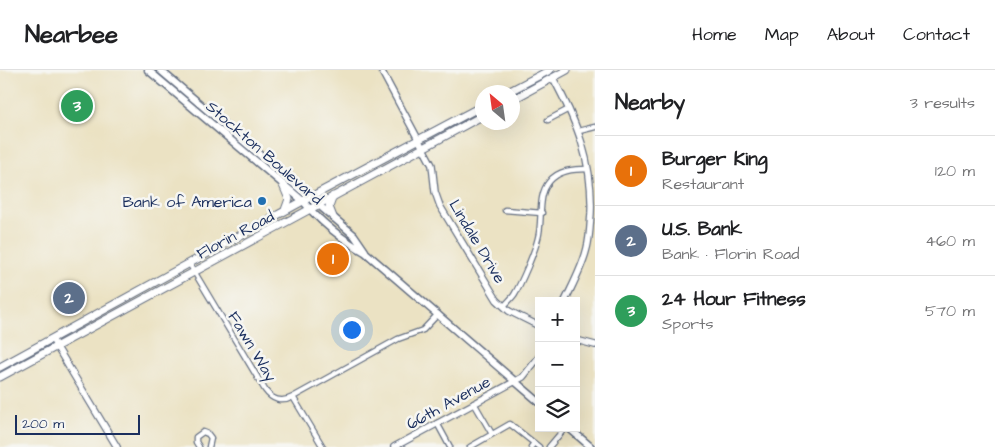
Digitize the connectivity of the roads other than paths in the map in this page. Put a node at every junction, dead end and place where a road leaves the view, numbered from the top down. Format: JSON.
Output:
{"nodes":[{"id":1,"x":148,"y":70,"type":"edge"},
{"id":2,"x":160,"y":70,"type":"edge"},
{"id":3,"x":381,"y":70,"type":"edge"},
{"id":4,"x":549,"y":70,"type":"edge"},
{"id":5,"x":556,"y":70,"type":"edge"},
{"id":6,"x":567,"y":70,"type":"edge"},
{"id":7,"x":168,"y":72,"type":"edge"},
{"id":8,"x":553,"y":78,"type":"junction"},
{"id":9,"x":161,"y":81,"type":"junction"},
{"id":10,"x":543,"y":83,"type":"junction"},
{"id":11,"x":520,"y":86,"type":"edge"},
{"id":12,"x":520,"y":96,"type":"edge"},
{"id":13,"x":569,"y":109,"type":"junction"},
{"id":14,"x":475,"y":110,"type":"edge"},
{"id":15,"x":475,"y":120,"type":"edge"},
{"id":16,"x":548,"y":120,"type":"dead end"},
{"id":17,"x":595,"y":127,"type":"edge"},
{"id":18,"x":579,"y":131,"type":"junction"},
{"id":19,"x":420,"y":140,"type":"junction"},
{"id":20,"x":424,"y":148,"type":"junction"},
{"id":21,"x":588,"y":169,"type":"junction"},
{"id":22,"x":284,"y":185,"type":"junction"},
{"id":23,"x":333,"y":196,"type":"junction"},
{"id":24,"x":306,"y":199,"type":"junction"},
{"id":25,"x":317,"y":204,"type":"junction"},
{"id":26,"x":310,"y":209,"type":"junction"},
{"id":27,"x":285,"y":210,"type":"junction"},
{"id":28,"x":506,"y":210,"type":"dead end"},
{"id":29,"x":542,"y":213,"type":"junction"},
{"id":30,"x":333,"y":217,"type":"junction"},
{"id":31,"x":365,"y":252,"type":"junction"},
{"id":32,"x":189,"y":263,"type":"junction"},
{"id":33,"x":194,"y":272,"type":"junction"},
{"id":34,"x":567,"y":297,"type":"edge"},
{"id":35,"x":504,"y":306,"type":"junction"},
{"id":36,"x":438,"y":314,"type":"junction"},
{"id":37,"x":535,"y":324,"type":"edge"},
{"id":38,"x":52,"y":339,"type":"junction"},
{"id":39,"x":580,"y":341,"type":"edge"},
{"id":40,"x":595,"y":345,"type":"edge"},
{"id":41,"x":56,"y":347,"type":"junction"},
{"id":42,"x":535,"y":362,"type":"edge"},
{"id":43,"x":0,"y":367,"type":"edge"},
{"id":44,"x":0,"y":377,"type":"edge"},
{"id":45,"x":515,"y":381,"type":"junction"},
{"id":46,"x":293,"y":397,"type":"junction"},
{"id":47,"x":535,"y":398,"type":"edge"},
{"id":48,"x":474,"y":403,"type":"junction"},
{"id":49,"x":437,"y":423,"type":"junction"},
{"id":50,"x":561,"y":432,"type":"edge"},
{"id":51,"x":574,"y":432,"type":"edge"},
{"id":52,"x":492,"y":434,"type":"junction"},
{"id":53,"x":533,"y":445,"type":"edge"},
{"id":54,"x":117,"y":447,"type":"edge"},
{"id":55,"x":199,"y":447,"type":"edge"},
{"id":56,"x":209,"y":447,"type":"edge"},
{"id":57,"x":323,"y":447,"type":"edge"},
{"id":58,"x":394,"y":447,"type":"edge"},
{"id":59,"x":450,"y":447,"type":"edge"},
{"id":60,"x":470,"y":447,"type":"edge"},
{"id":61,"x":539,"y":447,"type":"edge"},
{"id":62,"x":549,"y":447,"type":"edge"},
{"id":63,"x":591,"y":447,"type":"edge"}],
"edges":[{"from":1,"to":9,"type":"main road","name":"Stockton Boulevard"},
{"from":2,"to":7,"type":"main road","name":"Stockton Boulevard"},
{"from":3,"to":19,"type":"street","name":"Lindale Drive"},
{"from":4,"to":10,"type":"main road"},
{"from":4,"to":11,"type":"main road"},
{"from":5,"to":8,"type":"main road"},
{"from":6,"to":8,"type":"main road"},
{"from":7,"to":9,"type":"street"},
{"from":7,"to":24,"type":"main road","name":"Stockton Boulevard"},
{"from":8,"to":10,"type":"main road"},
{"from":8,"to":13,"type":"street"},
{"from":9,"to":22,"type":"main road","name":"Stockton Boulevard"},
{"from":10,"to":12,"type":"main road"},
{"from":13,"to":16,"type":"street"},
{"from":13,"to":18,"type":"street"},
{"from":14,"to":19,"type":"main road","name":"Florin Road"},
{"from":15,"to":20,"type":"main road","name":"Florin Road"},
{"from":17,"to":18,"type":"street"},
{"from":18,"to":21,"type":"street"},
{"from":19,"to":20,"type":"street","name":"Lindale Drive"},
{"from":19,"to":24,"type":"main road","name":"Florin Road"},
{"from":20,"to":23,"type":"main road","name":"Florin Road"},
{"from":20,"to":35,"type":"street","name":"Lindale Drive"},
{"from":21,"to":29,"type":"street"},
{"from":21,"to":34,"type":"street"},
{"from":22,"to":24,"type":"main road","name":"Stockton Boulevard"},
{"from":22,"to":27,"type":"main road"},
{"from":23,"to":25,"type":"main road","name":"Florin Road"},
{"from":23,"to":30,"type":"main road"},
{"from":24,"to":25,"type":"main road","name":"Stockton Boulevard"},
{"from":24,"to":26,"type":"main road","name":"Stockton Boulevard"},
{"from":24,"to":27,"type":"main road","name":"Florin Road"},
{"from":25,"to":26,"type":"main road","name":"Florin Road"},
{"from":25,"to":30,"type":"main road","name":"Stockton Boulevard"},
{"from":26,"to":31,"type":"main road","name":"Stockton Boulevard"},
{"from":26,"to":33,"type":"main road","name":"Florin Road"},
{"from":27,"to":32,"type":"main road","name":"Florin Road"},
{"from":28,"to":29,"type":"street"},
{"from":29,"to":35,"type":"street"},
{"from":30,"to":31,"type":"main road","name":"Stockton Boulevard"},
{"from":31,"to":36,"type":"main road","name":"Stockton Boulevard"},
{"from":32,"to":33,"type":"street","name":"Fawn Way"},
{"from":32,"to":38,"type":"main road","name":"Florin Road"},
{"from":33,"to":41,"type":"main road","name":"Florin Road"},
{"from":33,"to":46,"type":"street","name":"Fawn Way"},
{"from":35,"to":37,"type":"street","name":"Lindale Drive"},
{"from":36,"to":45,"type":"main road","name":"Stockton Boulevard"},
{"from":36,"to":46,"type":"street"},
{"from":38,"to":41,"type":"street"},
{"from":38,"to":43,"type":"main road","name":"Florin Road"},
{"from":39,"to":40,"type":"street"},
{"from":41,"to":44,"type":"main road","name":"Florin Road"},
{"from":41,"to":54,"type":"street"},
{"from":42,"to":45,"type":"street","name":"66th Avenue"},
{"from":45,"to":47,"type":"main road","name":"Stockton Boulevard"},
{"from":45,"to":48,"type":"street","name":"66th Avenue"},
{"from":46,"to":57,"type":"street"},
{"from":48,"to":49,"type":"street","name":"66th Avenue"},
{"from":48,"to":52,"type":"street"},
{"from":49,"to":58,"type":"street","name":"66th Avenue"},
{"from":49,"to":59,"type":"street"},
{"from":50,"to":62,"type":"street"},
{"from":51,"to":63,"type":"main road"},
{"from":52,"to":53,"type":"street"},
{"from":52,"to":60,"type":"street"},
{"from":53,"to":61,"type":"street"},
{"from":55,"to":56,"type":"street"}]}
